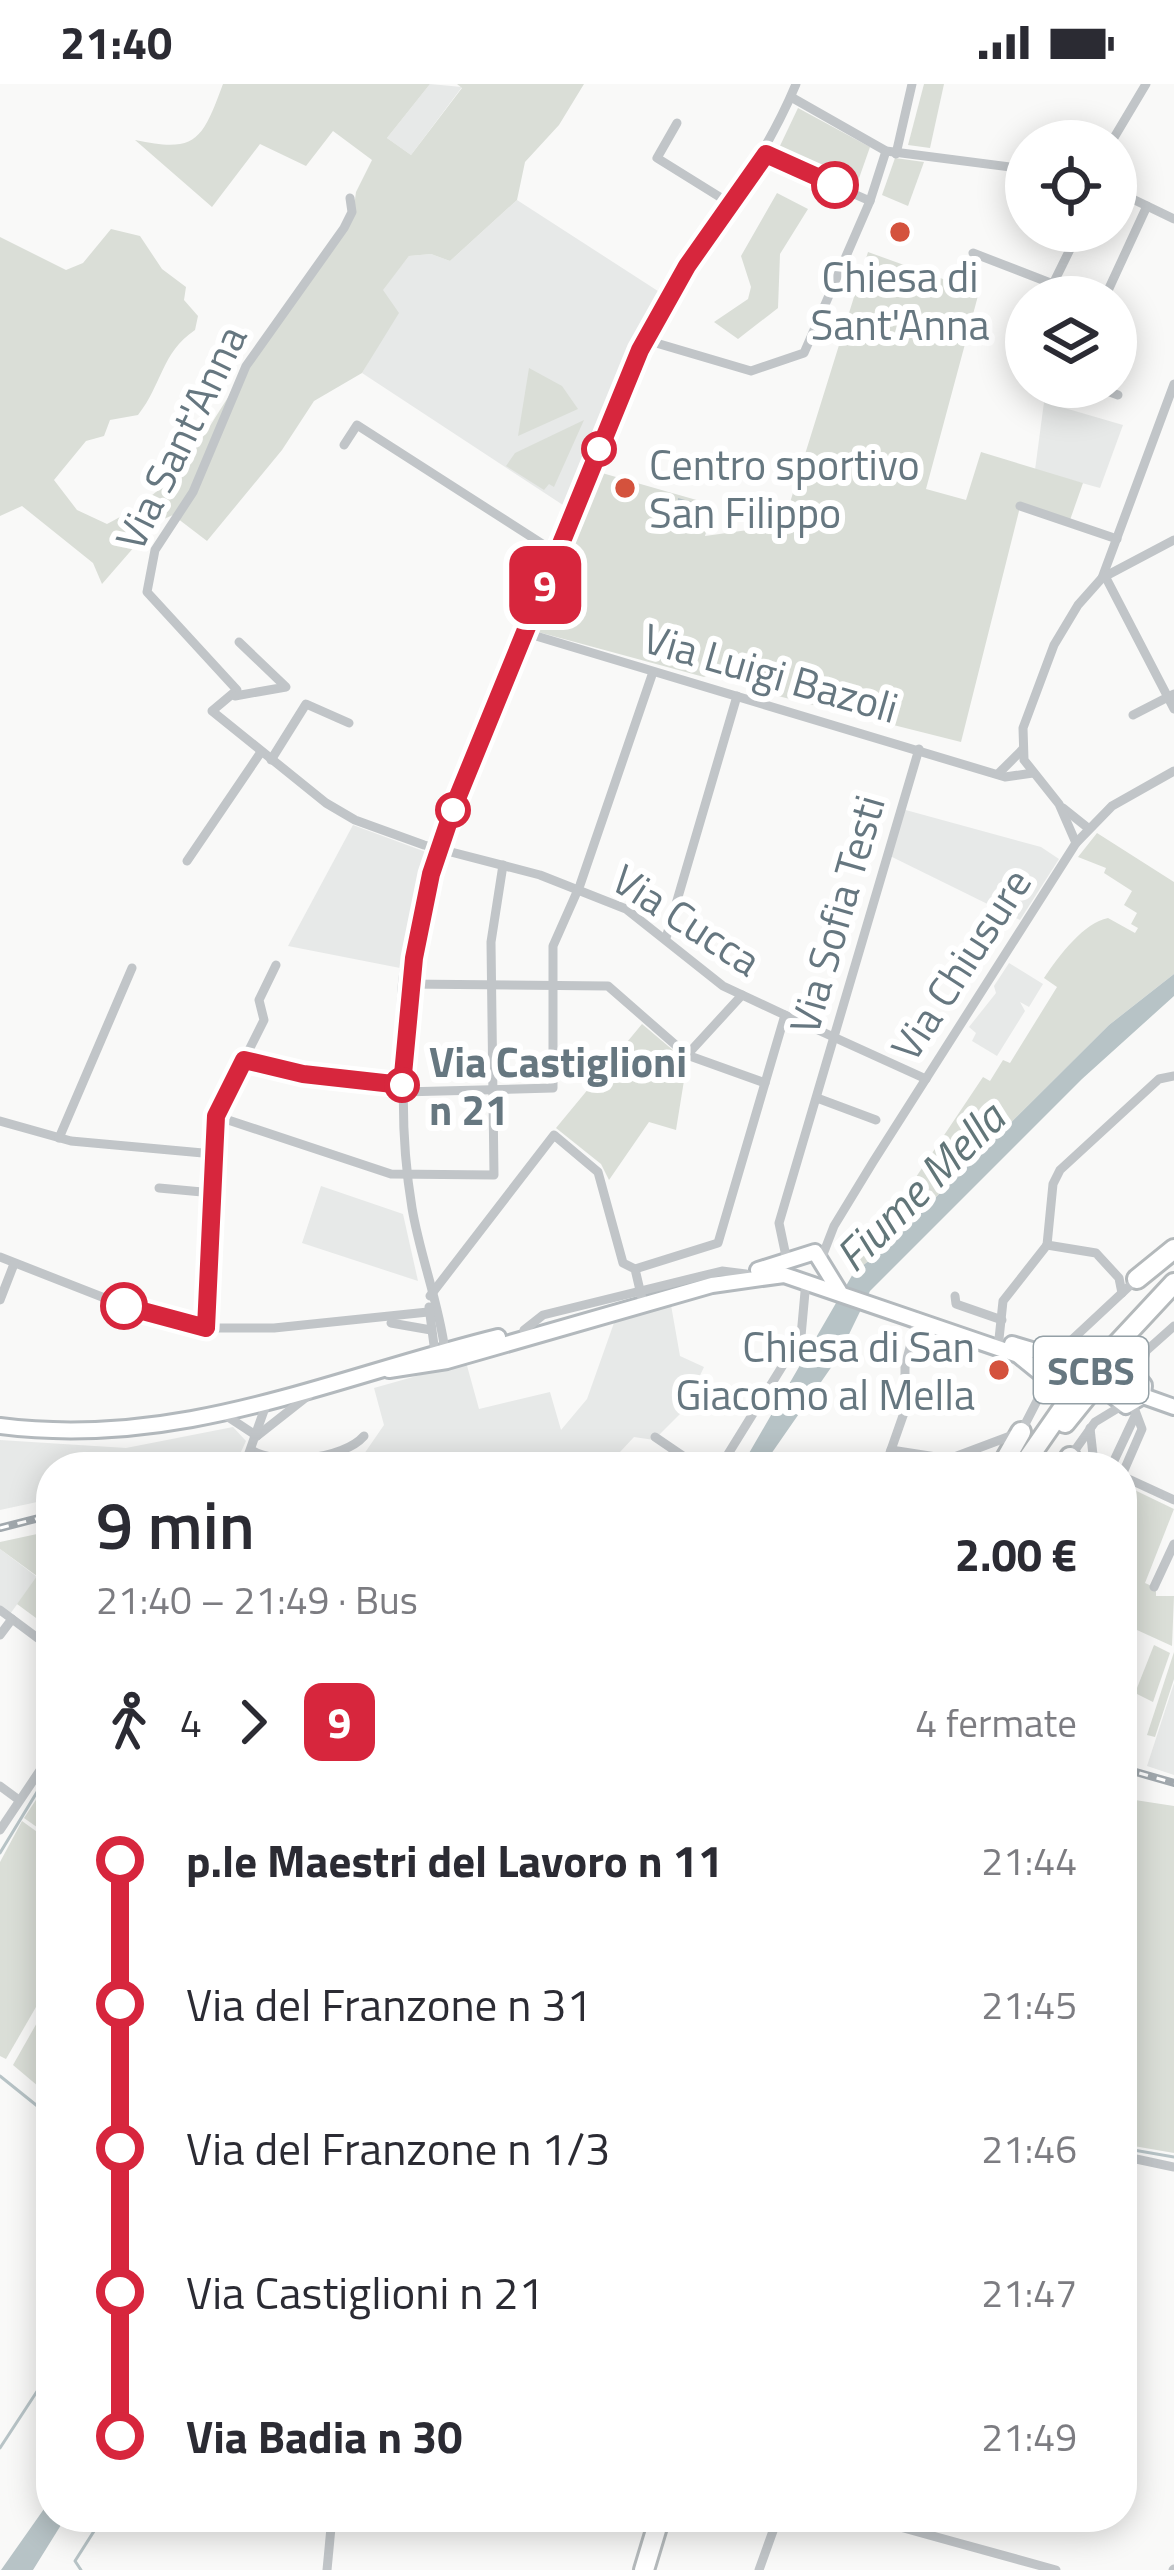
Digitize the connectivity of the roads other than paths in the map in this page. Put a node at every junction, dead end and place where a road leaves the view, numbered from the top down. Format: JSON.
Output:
{"nodes":[{"id":1,"x":796,"y":84,"type":"edge"},
{"id":2,"x":912,"y":84,"type":"edge"},
{"id":3,"x":1146,"y":84,"type":"edge"},
{"id":4,"x":791,"y":97,"type":"junction"},
{"id":5,"x":1125,"y":120,"type":"edge"},
{"id":6,"x":676,"y":124,"type":"dead end"},
{"id":7,"x":891,"y":152,"type":"junction"},
{"id":8,"x":766,"y":154,"type":"junction"},
{"id":9,"x":1005,"y":166,"type":"edge"},
{"id":10,"x":350,"y":198,"type":"dead end"},
{"id":11,"x":870,"y":201,"type":"junction"},
{"id":12,"x":1137,"y":201,"type":"edge"},
{"id":13,"x":730,"y":205,"type":"junction"},
{"id":14,"x":1147,"y":206,"type":"junction"},
{"id":15,"x":1174,"y":219,"type":"edge"},
{"id":16,"x":973,"y":253,"type":"dead end"},
{"id":17,"x":1032,"y":276,"type":"edge"},
{"id":18,"x":1115,"y":276,"type":"edge"},
{"id":19,"x":646,"y":340,"type":"junction"},
{"id":20,"x":1174,"y":384,"type":"edge"},
{"id":21,"x":344,"y":445,"type":"dead end"},
{"id":22,"x":1020,"y":506,"type":"dead end"},
{"id":23,"x":1117,"y":539,"type":"junction"},
{"id":24,"x":1174,"y":541,"type":"edge"},
{"id":25,"x":558,"y":554,"type":"junction"},
{"id":26,"x":1104,"y":577,"type":"junction"},
{"id":27,"x":526,"y":633,"type":"junction"},
{"id":28,"x":238,"y":641,"type":"dead end"},
{"id":29,"x":653,"y":672,"type":"junction"},
{"id":30,"x":1171,"y":695,"type":"edge"},
{"id":31,"x":235,"y":696,"type":"junction"},
{"id":32,"x":737,"y":696,"type":"junction"},
{"id":33,"x":1174,"y":709,"type":"edge"},
{"id":34,"x":1133,"y":716,"type":"dead end"},
{"id":35,"x":349,"y":723,"type":"dead end"},
{"id":36,"x":919,"y":749,"type":"junction"},
{"id":37,"x":1022,"y":749,"type":"junction"},
{"id":38,"x":261,"y":752,"type":"junction"},
{"id":39,"x":271,"y":760,"type":"junction"},
{"id":40,"x":1174,"y":770,"type":"edge"},
{"id":41,"x":1033,"y":772,"type":"junction"},
{"id":42,"x":999,"y":773,"type":"junction"},
{"id":43,"x":1059,"y":804,"type":"junction"},
{"id":44,"x":1088,"y":828,"type":"junction"},
{"id":45,"x":1076,"y":843,"type":"junction"},
{"id":46,"x":438,"y":849,"type":"junction"},
{"id":47,"x":187,"y":861,"type":"dead end"},
{"id":48,"x":503,"y":865,"type":"junction"},
{"id":49,"x":578,"y":889,"type":"junction"},
{"id":50,"x":666,"y":938,"type":"junction"},
{"id":51,"x":276,"y":965,"type":"dead end"},
{"id":52,"x":132,"y":968,"type":"dead end"},
{"id":53,"x":407,"y":984,"type":"junction"},
{"id":54,"x":490,"y":984,"type":"junction"},
{"id":55,"x":552,"y":984,"type":"junction"},
{"id":56,"x":742,"y":995,"type":"junction"},
{"id":57,"x":785,"y":1015,"type":"junction"},
{"id":58,"x":836,"y":1038,"type":"junction"},
{"id":59,"x":687,"y":1055,"type":"junction"},
{"id":60,"x":244,"y":1060,"type":"junction"},
{"id":61,"x":1174,"y":1076,"type":"edge"},
{"id":62,"x":926,"y":1079,"type":"junction"},
{"id":63,"x":765,"y":1083,"type":"junction"},
{"id":64,"x":402,"y":1089,"type":"junction"},
{"id":65,"x":493,"y":1091,"type":"junction"},
{"id":66,"x":817,"y":1099,"type":"junction"},
{"id":67,"x":216,"y":1116,"type":"junction"},
{"id":68,"x":876,"y":1120,"type":"dead end"},
{"id":69,"x":0,"y":1121,"type":"edge"},
{"id":70,"x":59,"y":1138,"type":"junction"},
{"id":71,"x":214,"y":1154,"type":"junction"},
{"id":72,"x":408,"y":1176,"type":"junction"},
{"id":73,"x":159,"y":1188,"type":"dead end"},
{"id":74,"x":212,"y":1193,"type":"junction"},
{"id":75,"x":834,"y":1226,"type":"junction"},
{"id":76,"x":1047,"y":1246,"type":"junction"},
{"id":77,"x":1174,"y":1249,"type":"edge"},
{"id":78,"x":0,"y":1257,"type":"edge"},
{"id":79,"x":797,"y":1257,"type":"junction"},
{"id":80,"x":14,"y":1264,"type":"junction"},
{"id":81,"x":823,"y":1265,"type":"junction"},
{"id":82,"x":635,"y":1269,"type":"junction"},
{"id":83,"x":739,"y":1277,"type":"junction"},
{"id":84,"x":805,"y":1280,"type":"junction"},
{"id":85,"x":1126,"y":1283,"type":"junction"},
{"id":86,"x":1174,"y":1283,"type":"edge"},
{"id":87,"x":843,"y":1293,"type":"junction"},
{"id":88,"x":430,"y":1296,"type":"junction"},
{"id":89,"x":955,"y":1296,"type":"dead end"},
{"id":90,"x":642,"y":1298,"type":"junction"},
{"id":91,"x":0,"y":1300,"type":"edge"},
{"id":92,"x":1174,"y":1300,"type":"edge"},
{"id":93,"x":428,"y":1312,"type":"junction"},
{"id":94,"x":920,"y":1319,"type":"junction"},
{"id":95,"x":1002,"y":1320,"type":"junction"},
{"id":96,"x":374,"y":1321,"type":"junction"},
{"id":97,"x":561,"y":1324,"type":"junction"},
{"id":98,"x":1174,"y":1326,"type":"edge"},
{"id":99,"x":206,"y":1328,"type":"junction"},
{"id":100,"x":436,"y":1328,"type":"junction"},
{"id":101,"x":524,"y":1330,"type":"junction"},
{"id":102,"x":999,"y":1339,"type":"junction"},
{"id":103,"x":471,"y":1344,"type":"junction"},
{"id":104,"x":1042,"y":1353,"type":"junction"},
{"id":105,"x":441,"y":1357,"type":"junction"},
{"id":106,"x":1071,"y":1366,"type":"junction"},
{"id":107,"x":1039,"y":1372,"type":"junction"},
{"id":108,"x":1140,"y":1378,"type":"junction"},
{"id":109,"x":328,"y":1384,"type":"junction"},
{"id":110,"x":1123,"y":1395,"type":"junction"},
{"id":111,"x":267,"y":1402,"type":"junction"},
{"id":112,"x":1174,"y":1407,"type":"edge"},
{"id":113,"x":222,"y":1413,"type":"junction"},
{"id":114,"x":0,"y":1426,"type":"edge"},
{"id":115,"x":1090,"y":1428,"type":"junction"},
{"id":116,"x":1021,"y":1432,"type":"junction"},
{"id":117,"x":256,"y":1436,"type":"junction"},
{"id":118,"x":364,"y":1436,"type":"dead end"},
{"id":119,"x":655,"y":1437,"type":"dead end"},
{"id":120,"x":251,"y":1450,"type":"joint"},
{"id":121,"x":891,"y":1450,"type":"joint"},
{"id":122,"x":255,"y":1452,"type":"edge"},
{"id":123,"x":330,"y":1452,"type":"edge"},
{"id":124,"x":677,"y":1452,"type":"edge"},
{"id":125,"x":729,"y":1452,"type":"edge"},
{"id":126,"x":897,"y":1452,"type":"edge"},
{"id":127,"x":970,"y":1452,"type":"edge"},
{"id":128,"x":1010,"y":1452,"type":"edge"},
{"id":129,"x":1032,"y":1452,"type":"edge"},
{"id":130,"x":1047,"y":1452,"type":"edge"},
{"id":131,"x":1074,"y":1452,"type":"edge"},
{"id":132,"x":1093,"y":1452,"type":"edge"},
{"id":133,"x":1114,"y":1452,"type":"edge"},
{"id":134,"x":1132,"y":1452,"type":"edge"},
{"id":135,"x":1137,"y":1482,"type":"edge"},
{"id":136,"x":1174,"y":1500,"type":"edge"},
{"id":137,"x":1174,"y":1544,"type":"edge"},
{"id":138,"x":1154,"y":1587,"type":"dead end"},
{"id":139,"x":0,"y":1610,"type":"edge"},
{"id":140,"x":12,"y":1619,"type":"junction"},
{"id":141,"x":0,"y":1635,"type":"edge"},
{"id":142,"x":36,"y":1637,"type":"edge"},
{"id":143,"x":36,"y":1776,"type":"edge"},
{"id":144,"x":0,"y":1786,"type":"edge"},
{"id":145,"x":19,"y":1800,"type":"junction"},
{"id":146,"x":0,"y":1831,"type":"edge"},
{"id":147,"x":1137,"y":2159,"type":"edge"},
{"id":148,"x":1174,"y":2167,"type":"edge"},
{"id":149,"x":331,"y":2532,"type":"edge"},
{"id":150,"x":655,"y":2532,"type":"edge"},
{"id":151,"x":668,"y":2532,"type":"edge"},
{"id":152,"x":773,"y":2532,"type":"edge"},
{"id":153,"x":918,"y":2532,"type":"edge"},
{"id":154,"x":327,"y":2570,"type":"edge"},
{"id":155,"x":644,"y":2570,"type":"edge"},
{"id":156,"x":656,"y":2570,"type":"edge"},
{"id":157,"x":759,"y":2570,"type":"edge"},
{"id":158,"x":1055,"y":2570,"type":"edge"}],
"edges":[{"from":1,"to":4,"type":"street"},
{"from":2,"to":7,"type":"street"},
{"from":3,"to":5,"type":"street"},
{"from":4,"to":7,"type":"street"},
{"from":4,"to":8,"type":"street"},
{"from":6,"to":13,"type":"street"},
{"from":7,"to":9,"type":"street"},
{"from":7,"to":11,"type":"street"},
{"from":8,"to":11,"type":"street"},
{"from":8,"to":13,"type":"street"},
{"from":10,"to":31,"type":"street","name":"Via Sant'Anna"},
{"from":11,"to":19,"type":"street"},
{"from":12,"to":14,"type":"street"},
{"from":13,"to":19,"type":"street"},
{"from":14,"to":15,"type":"street"},
{"from":14,"to":18,"type":"street"},
{"from":16,"to":17,"type":"street"},
{"from":19,"to":25,"type":"street"},
{"from":20,"to":23,"type":"street"},
{"from":21,"to":25,"type":"street"},
{"from":22,"to":23,"type":"street"},
{"from":23,"to":26,"type":"street"},
{"from":24,"to":26,"type":"street"},
{"from":25,"to":27,"type":"street"},
{"from":26,"to":30,"type":"street"},
{"from":26,"to":37,"type":"street"},
{"from":27,"to":29,"type":"street","name":"Via Luigi Bazoli"},
{"from":27,"to":46,"type":"street"},
{"from":28,"to":31,"type":"street"},
{"from":29,"to":32,"type":"street","name":"Via Luigi Bazoli"},
{"from":29,"to":49,"type":"street"},
{"from":30,"to":33,"type":"street"},
{"from":30,"to":34,"type":"street"},
{"from":31,"to":38,"type":"street","name":"Via Cucca"},
{"from":32,"to":36,"type":"street","name":"Via Luigi Bazoli"},
{"from":32,"to":50,"type":"street"},
{"from":35,"to":39,"type":"street"},
{"from":36,"to":42,"type":"street","name":"Via Luigi Bazoli"},
{"from":36,"to":58,"type":"street","name":"Via Sofia Testi"},
{"from":37,"to":41,"type":"street"},
{"from":37,"to":42,"type":"street"},
{"from":38,"to":39,"type":"street","name":"Via Cucca"},
{"from":38,"to":47,"type":"street"},
{"from":39,"to":46,"type":"street","name":"Via Cucca"},
{"from":40,"to":44,"type":"street","name":"Via Chiusure"},
{"from":41,"to":42,"type":"street","name":"Via Luigi Bazoli"},
{"from":41,"to":43,"type":"street"},
{"from":43,"to":44,"type":"street"},
{"from":43,"to":45,"type":"street"},
{"from":44,"to":45,"type":"street","name":"Via Chiusure"},
{"from":45,"to":62,"type":"street","name":"Via Chiusure"},
{"from":46,"to":48,"type":"street","name":"Via Cucca"},
{"from":46,"to":53,"type":"street"},
{"from":48,"to":49,"type":"street","name":"Via Cucca"},
{"from":48,"to":54,"type":"street"},
{"from":49,"to":50,"type":"street","name":"Via Cucca"},
{"from":49,"to":55,"type":"street"},
{"from":50,"to":56,"type":"street","name":"Via Cucca"},
{"from":51,"to":60,"type":"street"},
{"from":52,"to":70,"type":"street"},
{"from":53,"to":54,"type":"street"},
{"from":53,"to":64,"type":"street"},
{"from":54,"to":55,"type":"street"},
{"from":54,"to":65,"type":"street"},
{"from":55,"to":59,"type":"street"},
{"from":55,"to":65,"type":"street"},
{"from":56,"to":57,"type":"street","name":"Via Cucca"},
{"from":56,"to":59,"type":"street"},
{"from":57,"to":58,"type":"street"},
{"from":57,"to":63,"type":"street","name":"Via Cucca"},
{"from":58,"to":62,"type":"street"},
{"from":58,"to":66,"type":"street","name":"Via Sofia Testi"},
{"from":59,"to":63,"type":"street"},
{"from":60,"to":64,"type":"street"},
{"from":60,"to":67,"type":"street"},
{"from":61,"to":76,"type":"street"},
{"from":62,"to":75,"type":"street","name":"Via Chiusure"},
{"from":63,"to":82,"type":"street","name":"Via Cucca"},
{"from":64,"to":65,"type":"street"},
{"from":64,"to":72,"type":"street"},
{"from":65,"to":72,"type":"street"},
{"from":66,"to":68,"type":"street","name":"Via Sofia Testi"},
{"from":66,"to":79,"type":"street","name":"Via Sofia Testi"},
{"from":67,"to":71,"type":"street"},
{"from":67,"to":72,"type":"street"},
{"from":69,"to":70,"type":"street"},
{"from":70,"to":71,"type":"street"},
{"from":71,"to":74,"type":"street"},
{"from":72,"to":88,"type":"street"},
{"from":73,"to":74,"type":"street"},
{"from":74,"to":99,"type":"street"},
{"from":75,"to":79,"type":"street","name":"Via Chiusure"},
{"from":75,"to":81,"type":"street","name":"Via Chiusure"},
{"from":76,"to":85,"type":"street"},
{"from":76,"to":95,"type":"street"},
{"from":77,"to":85,"type":"highway"},
{"from":78,"to":80,"type":"street"},
{"from":79,"to":81,"type":"main road"},
{"from":79,"to":83,"type":"main road"},
{"from":79,"to":84,"type":"main road"},
{"from":80,"to":91,"type":"street"},
{"from":80,"to":99,"type":"street"},
{"from":81,"to":84,"type":"main road"},
{"from":81,"to":87,"type":"main road"},
{"from":82,"to":88,"type":"street"},
{"from":82,"to":90,"type":"street"},
{"from":83,"to":84,"type":"main road"},
{"from":83,"to":90,"type":"main road"},
{"from":84,"to":87,"type":"main road"},
{"from":84,"to":125,"type":"street"},
{"from":85,"to":106,"type":"street"},
{"from":86,"to":129,"type":"highway","number":"SCBS"},
{"from":87,"to":94,"type":"main road"},
{"from":88,"to":93,"type":"street"},
{"from":88,"to":100,"type":"street"},
{"from":89,"to":95,"type":"street"},
{"from":90,"to":97,"type":"main road"},
{"from":90,"to":101,"type":"street"},
{"from":92,"to":130,"type":"highway","number":"SCBS"},
{"from":93,"to":96,"type":"street"},
{"from":93,"to":100,"type":"street"},
{"from":94,"to":102,"type":"main road"},
{"from":94,"to":107,"type":"main road"},
{"from":94,"to":121,"type":"street"},
{"from":95,"to":102,"type":"street"},
{"from":96,"to":99,"type":"street"},
{"from":96,"to":100,"type":"street"},
{"from":97,"to":101,"type":"main road"},
{"from":97,"to":105,"type":"main road"},
{"from":98,"to":108,"type":"street"},
{"from":100,"to":103,"type":"street"},
{"from":100,"to":105,"type":"street"},
{"from":101,"to":103,"type":"main road"},
{"from":102,"to":104,"type":"main road"},
{"from":103,"to":105,"type":"main road"},
{"from":104,"to":106,"type":"main road"},
{"from":104,"to":107,"type":"main road"},
{"from":105,"to":109,"type":"main road"},
{"from":106,"to":107,"type":"main road"},
{"from":106,"to":110,"type":"main road","bridge":true},
{"from":107,"to":116,"type":"street"},
{"from":108,"to":110,"type":"main road"},
{"from":108,"to":110,"type":"main road"},
{"from":109,"to":111,"type":"main road"},
{"from":109,"to":117,"type":"street"},
{"from":110,"to":112,"type":"main road"},
{"from":110,"to":115,"type":"street"},
{"from":110,"to":133,"type":"street"},
{"from":110,"to":134,"type":"street"},
{"from":111,"to":113,"type":"main road"},
{"from":111,"to":117,"type":"street"},
{"from":113,"to":114,"type":"main road"},
{"from":113,"to":117,"type":"street"},
{"from":115,"to":131,"type":"street"},
{"from":115,"to":132,"type":"street"},
{"from":116,"to":127,"type":"street"},
{"from":116,"to":128,"type":"highway"},
{"from":117,"to":120,"type":"street"},
{"from":118,"to":123,"type":"street"},
{"from":119,"to":124,"type":"street"},
{"from":120,"to":122,"type":"street"},
{"from":121,"to":126,"type":"street"},
{"from":135,"to":136,"type":"street"},
{"from":137,"to":138,"type":"street"},
{"from":139,"to":140,"type":"street"},
{"from":140,"to":141,"type":"street"},
{"from":140,"to":142,"type":"street"},
{"from":143,"to":145,"type":"street"},
{"from":144,"to":145,"type":"street"},
{"from":145,"to":146,"type":"street"},
{"from":147,"to":148,"type":"street"},
{"from":149,"to":154,"type":"street"},
{"from":150,"to":155,"type":"highway"},
{"from":151,"to":156,"type":"highway"},
{"from":152,"to":157,"type":"street"},
{"from":153,"to":158,"type":"street"}]}
